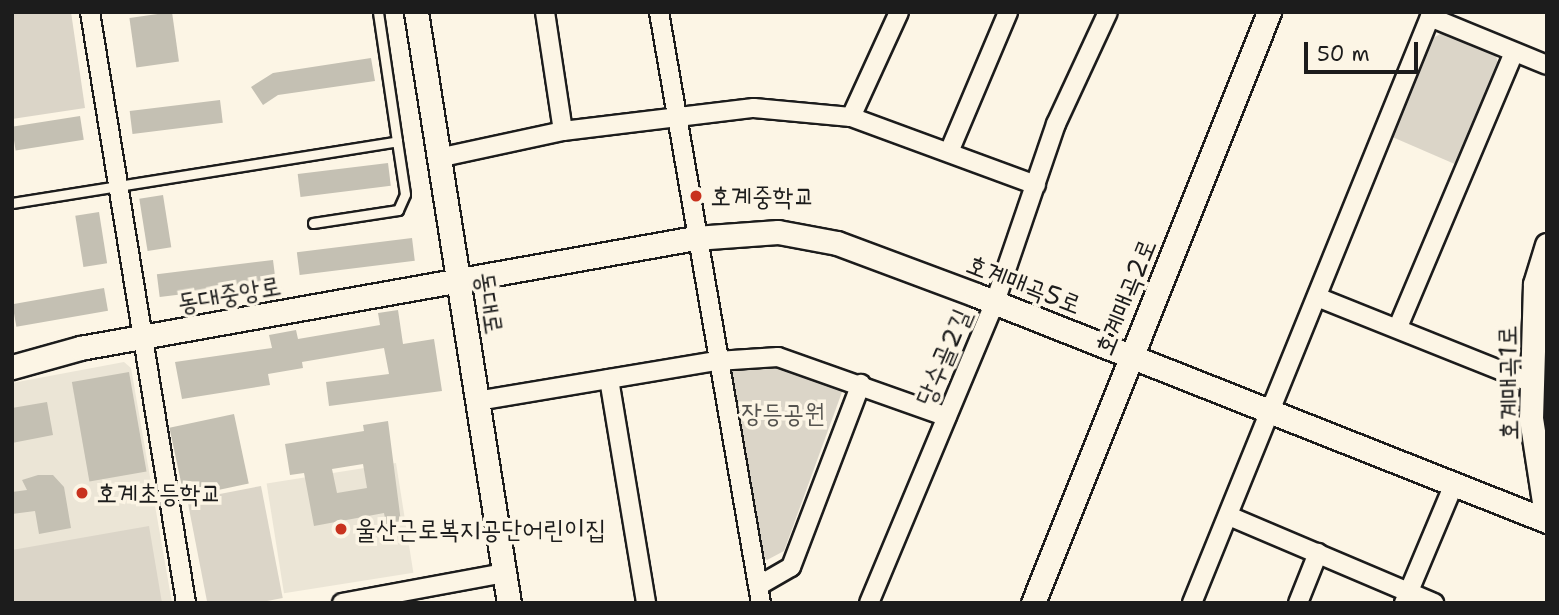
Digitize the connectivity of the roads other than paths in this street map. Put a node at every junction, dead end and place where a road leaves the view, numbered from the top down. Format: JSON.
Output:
{"nodes":[{"id":1,"x":90,"y":12,"type":"edge"},
{"id":2,"x":377,"y":12,"type":"edge"},
{"id":3,"x":416,"y":12,"type":"edge"},
{"id":4,"x":545,"y":12,"type":"edge"},
{"id":5,"x":659,"y":12,"type":"edge"},
{"id":6,"x":899,"y":12,"type":"edge"},
{"id":7,"x":1008,"y":12,"type":"edge"},
{"id":8,"x":1108,"y":12,"type":"edge"},
{"id":9,"x":1269,"y":12,"type":"edge"},
{"id":10,"x":1431,"y":15,"type":"edge"},
{"id":11,"x":1514,"y":52,"type":"junction"},
{"id":12,"x":1547,"y":65,"type":"edge"},
{"id":13,"x":675,"y":115,"type":"junction"},
{"id":14,"x":851,"y":117,"type":"junction"},
{"id":15,"x":563,"y":131,"type":"junction"},
{"id":16,"x":397,"y":141,"type":"junction"},
{"id":17,"x":950,"y":152,"type":"junction"},
{"id":18,"x":438,"y":158,"type":"junction"},
{"id":19,"x":1036,"y":185,"type":"junction"},
{"id":20,"x":116,"y":187,"type":"junction"},
{"id":21,"x":12,"y":203,"type":"edge"},
{"id":22,"x":313,"y":223,"type":"dead end"},
{"id":23,"x":695,"y":238,"type":"junction"},
{"id":24,"x":1547,"y":245,"type":"edge"},
{"id":25,"x":457,"y":281,"type":"junction"},
{"id":26,"x":1541,"y":286,"type":"edge"},
{"id":27,"x":1317,"y":297,"type":"junction"},
{"id":28,"x":995,"y":302,"type":"junction"},
{"id":29,"x":1398,"y":327,"type":"junction"},
{"id":30,"x":139,"y":338,"type":"junction"},
{"id":31,"x":1132,"y":357,"type":"junction"},
{"id":32,"x":717,"y":361,"type":"junction"},
{"id":33,"x":12,"y":367,"type":"edge"},
{"id":34,"x":609,"y":379,"type":"junction"},
{"id":35,"x":1532,"y":383,"type":"junction"},
{"id":36,"x":861,"y":384,"type":"junction"},
{"id":37,"x":477,"y":401,"type":"junction"},
{"id":38,"x":1273,"y":411,"type":"junction"},
{"id":39,"x":947,"y":417,"type":"junction"},
{"id":40,"x":1454,"y":484,"type":"junction"},
{"id":41,"x":1229,"y":516,"type":"junction"},
{"id":42,"x":1547,"y":521,"type":"edge"},
{"id":43,"x":1318,"y":553,"type":"junction"},
{"id":44,"x":504,"y":573,"type":"junction"},
{"id":45,"x":760,"y":595,"type":"edge"},
{"id":46,"x":1407,"y":596,"type":"edge"},
{"id":47,"x":384,"y":599,"type":"edge"},
{"id":48,"x":186,"y":603,"type":"edge"},
{"id":49,"x":342,"y":603,"type":"edge"},
{"id":50,"x":509,"y":603,"type":"edge"},
{"id":51,"x":646,"y":603,"type":"edge"},
{"id":52,"x":869,"y":603,"type":"edge"},
{"id":53,"x":1033,"y":603,"type":"edge"},
{"id":54,"x":1192,"y":603,"type":"edge"},
{"id":55,"x":1298,"y":603,"type":"edge"},
{"id":56,"x":1434,"y":603,"type":"edge"}],
"edges":[{"from":1,"to":20,"type":"street"},
{"from":2,"to":16,"type":"lane"},
{"from":3,"to":18,"type":"street","name":"동대로"},
{"from":4,"to":15,"type":"street"},
{"from":5,"to":13,"type":"street"},
{"from":6,"to":14,"type":"street"},
{"from":7,"to":17,"type":"street"},
{"from":8,"to":19,"type":"street","name":"당수골2길"},
{"from":9,"to":31,"type":"street","name":"호계매곡2로"},
{"from":10,"to":11,"type":"street"},
{"from":10,"to":27,"type":"street"},
{"from":11,"to":12,"type":"street"},
{"from":11,"to":29,"type":"street"},
{"from":13,"to":14,"type":"street"},
{"from":13,"to":15,"type":"street"},
{"from":13,"to":23,"type":"street"},
{"from":14,"to":17,"type":"street"},
{"from":15,"to":18,"type":"street"},
{"from":16,"to":20,"type":"lane"},
{"from":16,"to":22,"type":"lane"},
{"from":17,"to":19,"type":"street"},
{"from":18,"to":25,"type":"street","name":"동대로"},
{"from":19,"to":28,"type":"street","name":"당수골2길"},
{"from":20,"to":21,"type":"lane"},
{"from":20,"to":30,"type":"street"},
{"from":23,"to":25,"type":"street","name":"호계매곡5로"},
{"from":23,"to":28,"type":"street","name":"호계매곡5로"},
{"from":23,"to":32,"type":"street"},
{"from":24,"to":26,"type":"street","name":"호계매곡1로"},
{"from":25,"to":30,"type":"street","name":"동대중앙로"},
{"from":25,"to":37,"type":"street","name":"동대로"},
{"from":26,"to":35,"type":"street","name":"호계매곡1로"},
{"from":27,"to":29,"type":"street"},
{"from":27,"to":38,"type":"street"},
{"from":28,"to":31,"type":"street","name":"호계매곡5로"},
{"from":28,"to":39,"type":"street","name":"당수골2길"},
{"from":29,"to":35,"type":"street"},
{"from":30,"to":33,"type":"street","name":"동대중앙로"},
{"from":30,"to":48,"type":"street"},
{"from":31,"to":38,"type":"street","name":"호계매곡5로"},
{"from":31,"to":53,"type":"street","name":"호계매곡2로"},
{"from":32,"to":34,"type":"street"},
{"from":32,"to":36,"type":"street"},
{"from":32,"to":45,"type":"street"},
{"from":34,"to":37,"type":"street"},
{"from":34,"to":51,"type":"street"},
{"from":35,"to":42,"type":"street","name":"호계매곡1로"},
{"from":36,"to":39,"type":"street"},
{"from":36,"to":45,"type":"street"},
{"from":37,"to":44,"type":"street","name":"동대로"},
{"from":38,"to":40,"type":"street","name":"호계매곡5로"},
{"from":38,"to":41,"type":"street"},
{"from":39,"to":52,"type":"street","name":"당수골2길"},
{"from":40,"to":42,"type":"street","name":"호계매곡5로"},
{"from":40,"to":46,"type":"street"},
{"from":41,"to":43,"type":"street"},
{"from":41,"to":54,"type":"street"},
{"from":43,"to":46,"type":"street"},
{"from":43,"to":55,"type":"street"},
{"from":44,"to":47,"type":"street"},
{"from":44,"to":50,"type":"street","name":"동대로"},
{"from":46,"to":56,"type":"street"},
{"from":47,"to":49,"type":"street"}]}
